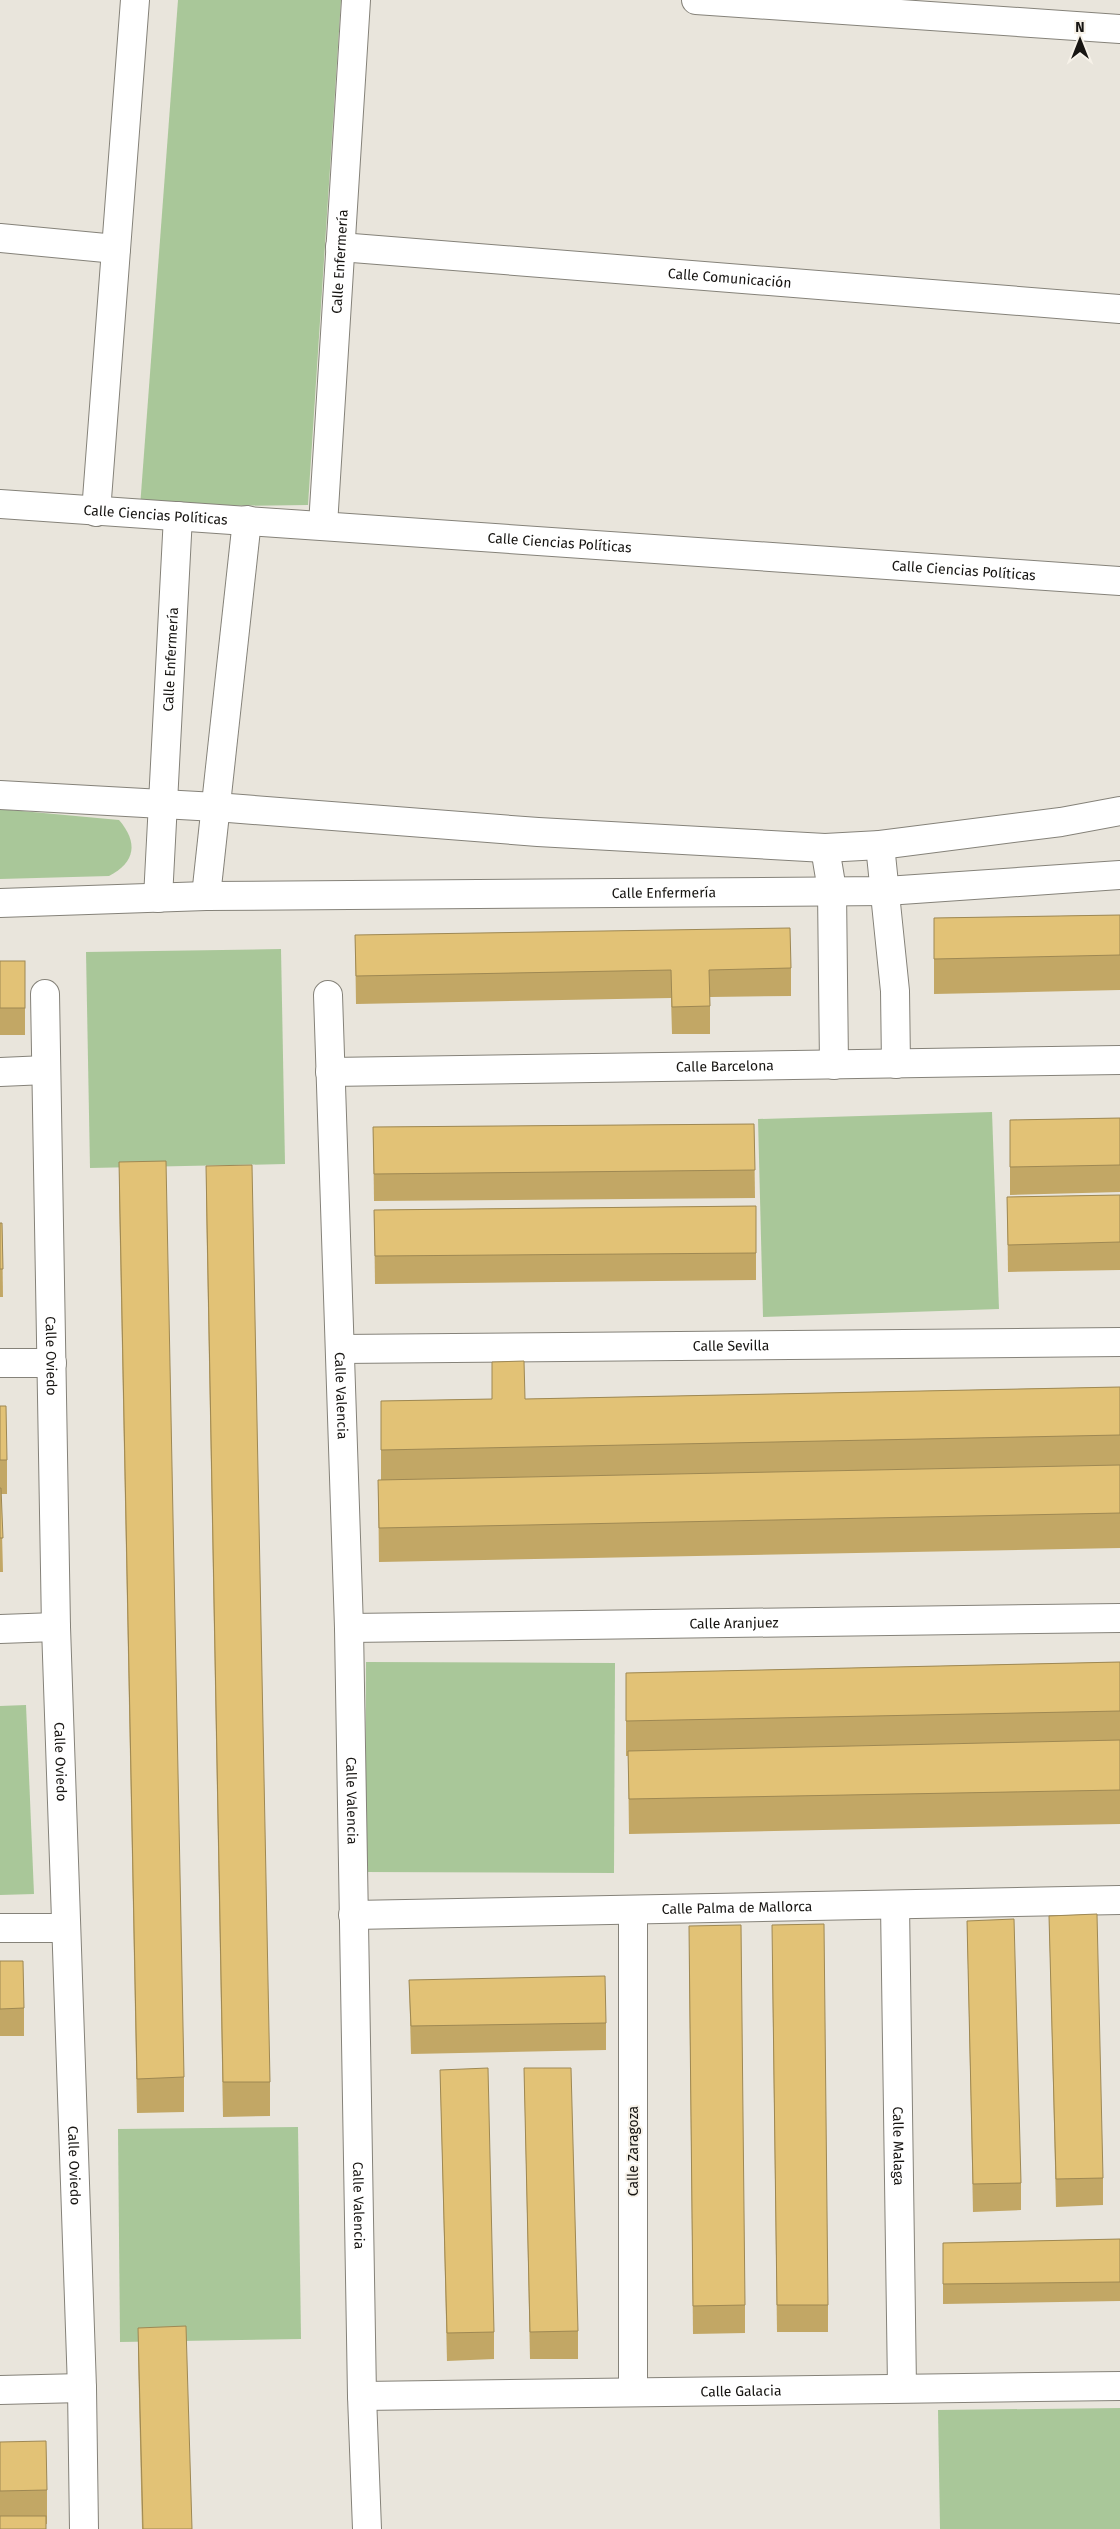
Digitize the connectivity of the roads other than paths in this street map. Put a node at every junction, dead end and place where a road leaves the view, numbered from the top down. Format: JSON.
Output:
{"nodes":[{"id":1,"x":135,"y":0,"type":"edge"},
{"id":2,"x":356,"y":0,"type":"edge"},
{"id":3,"x":696,"y":0,"type":"edge"},
{"id":4,"x":1120,"y":29,"type":"edge"},
{"id":5,"x":0,"y":238,"type":"edge"},
{"id":6,"x":340,"y":247,"type":"junction"},
{"id":7,"x":116,"y":249,"type":"junction"},
{"id":8,"x":1120,"y":309,"type":"edge"},
{"id":9,"x":0,"y":504,"type":"edge"},
{"id":10,"x":96,"y":512,"type":"junction"},
{"id":11,"x":178,"y":516,"type":"junction"},
{"id":12,"x":247,"y":520,"type":"junction"},
{"id":13,"x":323,"y":524,"type":"junction"},
{"id":14,"x":1120,"y":581,"type":"edge"},
{"id":15,"x":0,"y":795,"type":"edge"},
{"id":16,"x":163,"y":804,"type":"junction"},
{"id":17,"x":216,"y":807,"type":"junction"},
{"id":18,"x":1120,"y":811,"type":"edge"},
{"id":19,"x":880,"y":845,"type":"junction"},
{"id":20,"x":825,"y":848,"type":"junction"},
{"id":21,"x":1120,"y":876,"type":"edge"},
{"id":22,"x":832,"y":890,"type":"junction"},
{"id":23,"x":886,"y":890,"type":"junction"},
{"id":24,"x":206,"y":896,"type":"junction"},
{"id":25,"x":158,"y":898,"type":"junction"},
{"id":26,"x":0,"y":903,"type":"edge"},
{"id":27,"x":45,"y":994,"type":"dead end"},
{"id":28,"x":328,"y":995,"type":"dead end"},
{"id":29,"x":1120,"y":1060,"type":"edge"},
{"id":30,"x":834,"y":1064,"type":"junction"},
{"id":31,"x":896,"y":1064,"type":"junction"},
{"id":32,"x":46,"y":1070,"type":"junction"},
{"id":33,"x":0,"y":1072,"type":"edge"},
{"id":34,"x":330,"y":1072,"type":"junction"},
{"id":35,"x":1120,"y":1342,"type":"edge"},
{"id":36,"x":341,"y":1349,"type":"junction"},
{"id":37,"x":52,"y":1363,"type":"junction"},
{"id":38,"x":0,"y":1364,"type":"edge"},
{"id":39,"x":1120,"y":1618,"type":"edge"},
{"id":40,"x":56,"y":1628,"type":"junction"},
{"id":41,"x":349,"y":1628,"type":"junction"},
{"id":42,"x":0,"y":1629,"type":"edge"},
{"id":43,"x":1120,"y":1900,"type":"edge"},
{"id":44,"x":895,"y":1905,"type":"junction"},
{"id":45,"x":633,"y":1910,"type":"junction"},
{"id":46,"x":353,"y":1915,"type":"junction"},
{"id":47,"x":0,"y":1928,"type":"edge"},
{"id":48,"x":66,"y":1928,"type":"junction"},
{"id":49,"x":1120,"y":2386,"type":"edge"},
{"id":50,"x":902,"y":2387,"type":"junction"},
{"id":51,"x":82,"y":2388,"type":"junction"},
{"id":52,"x":0,"y":2390,"type":"edge"},
{"id":53,"x":633,"y":2392,"type":"junction"},
{"id":54,"x":362,"y":2396,"type":"junction"},
{"id":55,"x":84,"y":2529,"type":"edge"},
{"id":56,"x":367,"y":2529,"type":"edge"}],
"edges":[{"from":1,"to":7,"type":"street"},
{"from":2,"to":6,"type":"street","name":"Calle Enfermería"},
{"from":3,"to":4,"type":"street"},
{"from":5,"to":7,"type":"street"},
{"from":6,"to":8,"type":"street","name":"Calle Comunicación"},
{"from":6,"to":13,"type":"street","name":"Calle Enfermería"},
{"from":7,"to":10,"type":"street"},
{"from":9,"to":10,"type":"street","name":"Calle Ciencias Políticas"},
{"from":10,"to":11,"type":"street","name":"Calle Ciencias Políticas"},
{"from":11,"to":12,"type":"street","name":"Calle Ciencias Políticas"},
{"from":11,"to":16,"type":"street","name":"Calle Enfermería"},
{"from":12,"to":13,"type":"street","name":"Calle Ciencias Políticas"},
{"from":12,"to":17,"type":"street"},
{"from":13,"to":14,"type":"street","name":"Calle Ciencias Políticas"},
{"from":15,"to":16,"type":"street"},
{"from":16,"to":17,"type":"street"},
{"from":16,"to":25,"type":"street","name":"Calle Enfermería"},
{"from":17,"to":20,"type":"street"},
{"from":17,"to":24,"type":"street"},
{"from":18,"to":19,"type":"street"},
{"from":19,"to":20,"type":"street"},
{"from":19,"to":23,"type":"street"},
{"from":20,"to":22,"type":"street"},
{"from":21,"to":23,"type":"street","name":"Calle Enfermería"},
{"from":22,"to":23,"type":"street","name":"Calle Enfermería"},
{"from":22,"to":24,"type":"street","name":"Calle Enfermería"},
{"from":22,"to":30,"type":"street"},
{"from":23,"to":31,"type":"street"},
{"from":24,"to":25,"type":"street","name":"Calle Enfermería"},
{"from":25,"to":26,"type":"street","name":"Calle Enfermería"},
{"from":27,"to":32,"type":"street","name":"Calle Oviedo"},
{"from":28,"to":34,"type":"street","name":"Calle Valencia"},
{"from":29,"to":31,"type":"street","name":"Calle Barcelona"},
{"from":30,"to":31,"type":"street","name":"Calle Barcelona"},
{"from":30,"to":34,"type":"street","name":"Calle Barcelona"},
{"from":32,"to":33,"type":"street"},
{"from":32,"to":37,"type":"street","name":"Calle Oviedo"},
{"from":34,"to":36,"type":"street","name":"Calle Valencia"},
{"from":35,"to":36,"type":"street","name":"Calle Sevilla"},
{"from":36,"to":41,"type":"street","name":"Calle Valencia"},
{"from":37,"to":38,"type":"street"},
{"from":37,"to":40,"type":"street","name":"Calle Oviedo"},
{"from":39,"to":41,"type":"street","name":"Calle Aranjuez"},
{"from":40,"to":42,"type":"street"},
{"from":40,"to":48,"type":"street","name":"Calle Oviedo"},
{"from":41,"to":46,"type":"street","name":"Calle Valencia"},
{"from":43,"to":44,"type":"street","name":"Calle Palma de Mallorca"},
{"from":44,"to":45,"type":"street","name":"Calle Palma de Mallorca"},
{"from":44,"to":50,"type":"street","name":"Calle Malaga"},
{"from":45,"to":46,"type":"street","name":"Calle Palma de Mallorca"},
{"from":45,"to":53,"type":"street","name":"Calle Zaragoza"},
{"from":46,"to":54,"type":"street","name":"Calle Valencia"},
{"from":47,"to":48,"type":"street"},
{"from":48,"to":51,"type":"street","name":"Calle Oviedo"},
{"from":49,"to":50,"type":"street","name":"Calle Galacia"},
{"from":50,"to":53,"type":"street","name":"Calle Galacia"},
{"from":51,"to":52,"type":"street"},
{"from":51,"to":55,"type":"street","name":"Calle Oviedo"},
{"from":53,"to":54,"type":"street","name":"Calle Galacia"},
{"from":54,"to":56,"type":"street","name":"Calle Valencia"}]}
